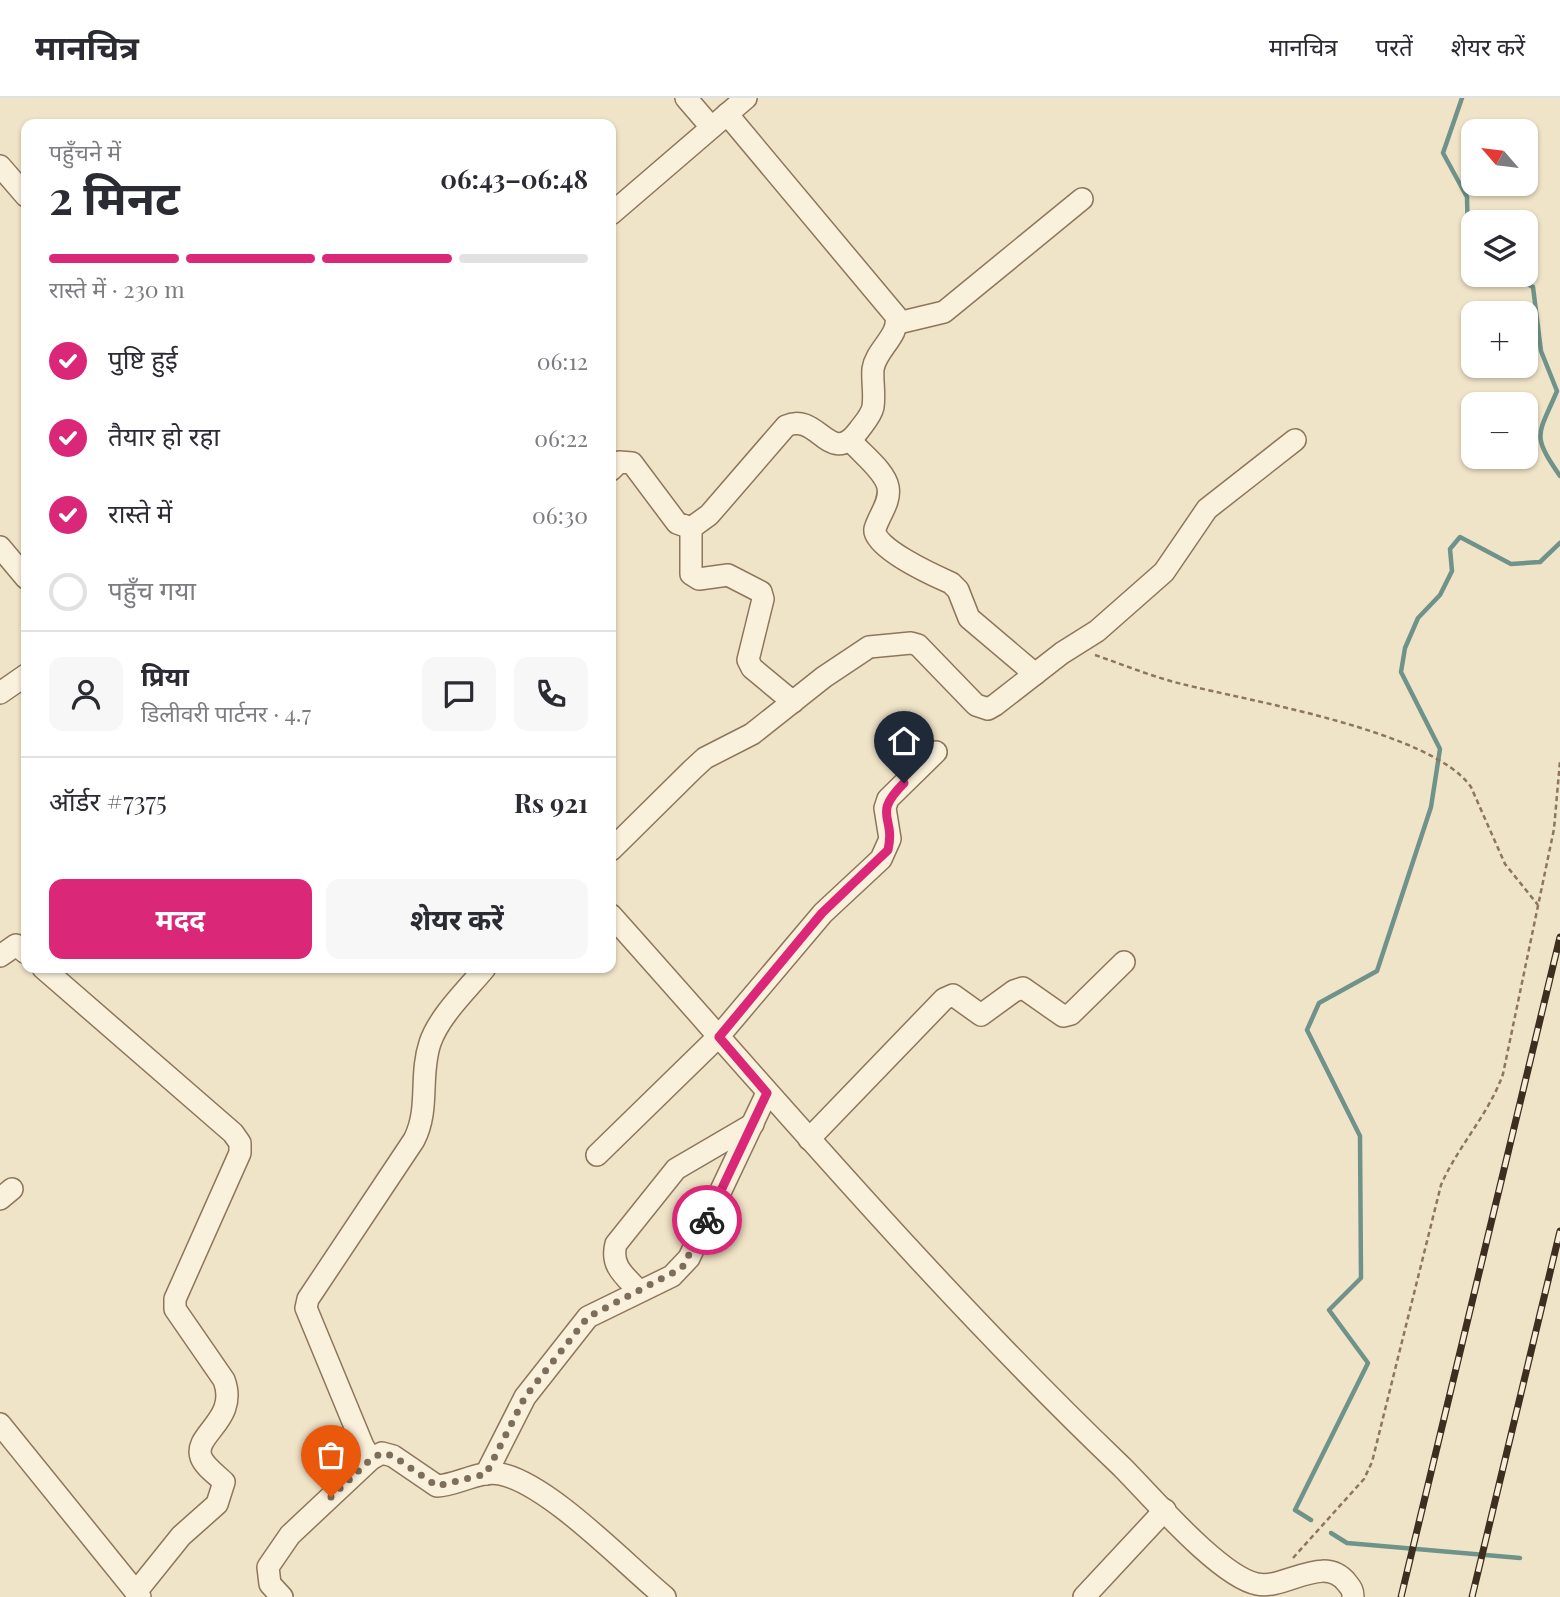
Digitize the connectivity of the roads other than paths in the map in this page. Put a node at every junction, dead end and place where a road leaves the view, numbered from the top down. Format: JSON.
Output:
{"nodes":[{"id":1,"x":686,"y":98,"type":"edge"},
{"id":2,"x":746,"y":98,"type":"edge"},
{"id":3,"x":719,"y":121,"type":"junction"},
{"id":4,"x":0,"y":166,"type":"edge"},
{"id":5,"x":21,"y":190,"type":"edge"},
{"id":6,"x":1082,"y":199,"type":"dead end"},
{"id":7,"x":616,"y":210,"type":"edge"},
{"id":8,"x":898,"y":323,"type":"junction"},
{"id":9,"x":1294,"y":440,"type":"dead end"},
{"id":10,"x":851,"y":441,"type":"junction"},
{"id":11,"x":616,"y":465,"type":"edge"},
{"id":12,"x":691,"y":528,"type":"junction"},
{"id":13,"x":0,"y":547,"type":"edge"},
{"id":14,"x":21,"y":572,"type":"edge"},
{"id":15,"x":1035,"y":674,"type":"junction"},
{"id":16,"x":21,"y":678,"type":"edge"},
{"id":17,"x":0,"y":693,"type":"edge"},
{"id":18,"x":793,"y":702,"type":"junction"},
{"id":19,"x":936,"y":752,"type":"dead end"},
{"id":20,"x":616,"y":845,"type":"edge"},
{"id":21,"x":616,"y":921,"type":"edge"},
{"id":22,"x":21,"y":949,"type":"edge"},
{"id":23,"x":0,"y":956,"type":"edge"},
{"id":24,"x":1124,"y":962,"type":"dead end"},
{"id":25,"x":49,"y":973,"type":"edge"},
{"id":26,"x":481,"y":973,"type":"edge"},
{"id":27,"x":719,"y":1037,"type":"junction"},
{"id":28,"x":767,"y":1093,"type":"junction"},
{"id":29,"x":753,"y":1124,"type":"junction"},
{"id":30,"x":809,"y":1139,"type":"junction"},
{"id":31,"x":597,"y":1155,"type":"dead end"},
{"id":32,"x":639,"y":1291,"type":"junction"},
{"id":33,"x":0,"y":1425,"type":"edge"},
{"id":34,"x":371,"y":1459,"type":"junction"},
{"id":35,"x":486,"y":1474,"type":"junction"},
{"id":36,"x":1166,"y":1510,"type":"junction"},
{"id":37,"x":138,"y":1595,"type":"edge"},
{"id":38,"x":282,"y":1597,"type":"edge"},
{"id":39,"x":665,"y":1597,"type":"edge"},
{"id":40,"x":1084,"y":1597,"type":"edge"},
{"id":41,"x":1353,"y":1597,"type":"edge"}],
"edges":[{"from":1,"to":3,"type":"street"},
{"from":2,"to":3,"type":"street"},
{"from":3,"to":7,"type":"street"},
{"from":3,"to":8,"type":"street"},
{"from":4,"to":5,"type":"street"},
{"from":6,"to":8,"type":"street"},
{"from":8,"to":10,"type":"street"},
{"from":9,"to":15,"type":"street"},
{"from":10,"to":12,"type":"street"},
{"from":10,"to":15,"type":"street"},
{"from":11,"to":12,"type":"street"},
{"from":12,"to":18,"type":"street"},
{"from":13,"to":14,"type":"street"},
{"from":15,"to":18,"type":"street"},
{"from":16,"to":17,"type":"street"},
{"from":18,"to":20,"type":"street"},
{"from":19,"to":27,"type":"street"},
{"from":21,"to":27,"type":"street"},
{"from":22,"to":23,"type":"street"},
{"from":24,"to":30,"type":"street"},
{"from":25,"to":37,"type":"street"},
{"from":26,"to":34,"type":"street"},
{"from":27,"to":28,"type":"street"},
{"from":27,"to":31,"type":"street"},
{"from":28,"to":29,"type":"street"},
{"from":28,"to":30,"type":"street"},
{"from":29,"to":32,"type":"street"},
{"from":29,"to":32,"type":"street"},
{"from":30,"to":36,"type":"street"},
{"from":32,"to":35,"type":"street"},
{"from":33,"to":37,"type":"street"},
{"from":34,"to":35,"type":"street"},
{"from":34,"to":38,"type":"street"},
{"from":35,"to":39,"type":"street"},
{"from":36,"to":40,"type":"street"},
{"from":36,"to":41,"type":"street"}]}
